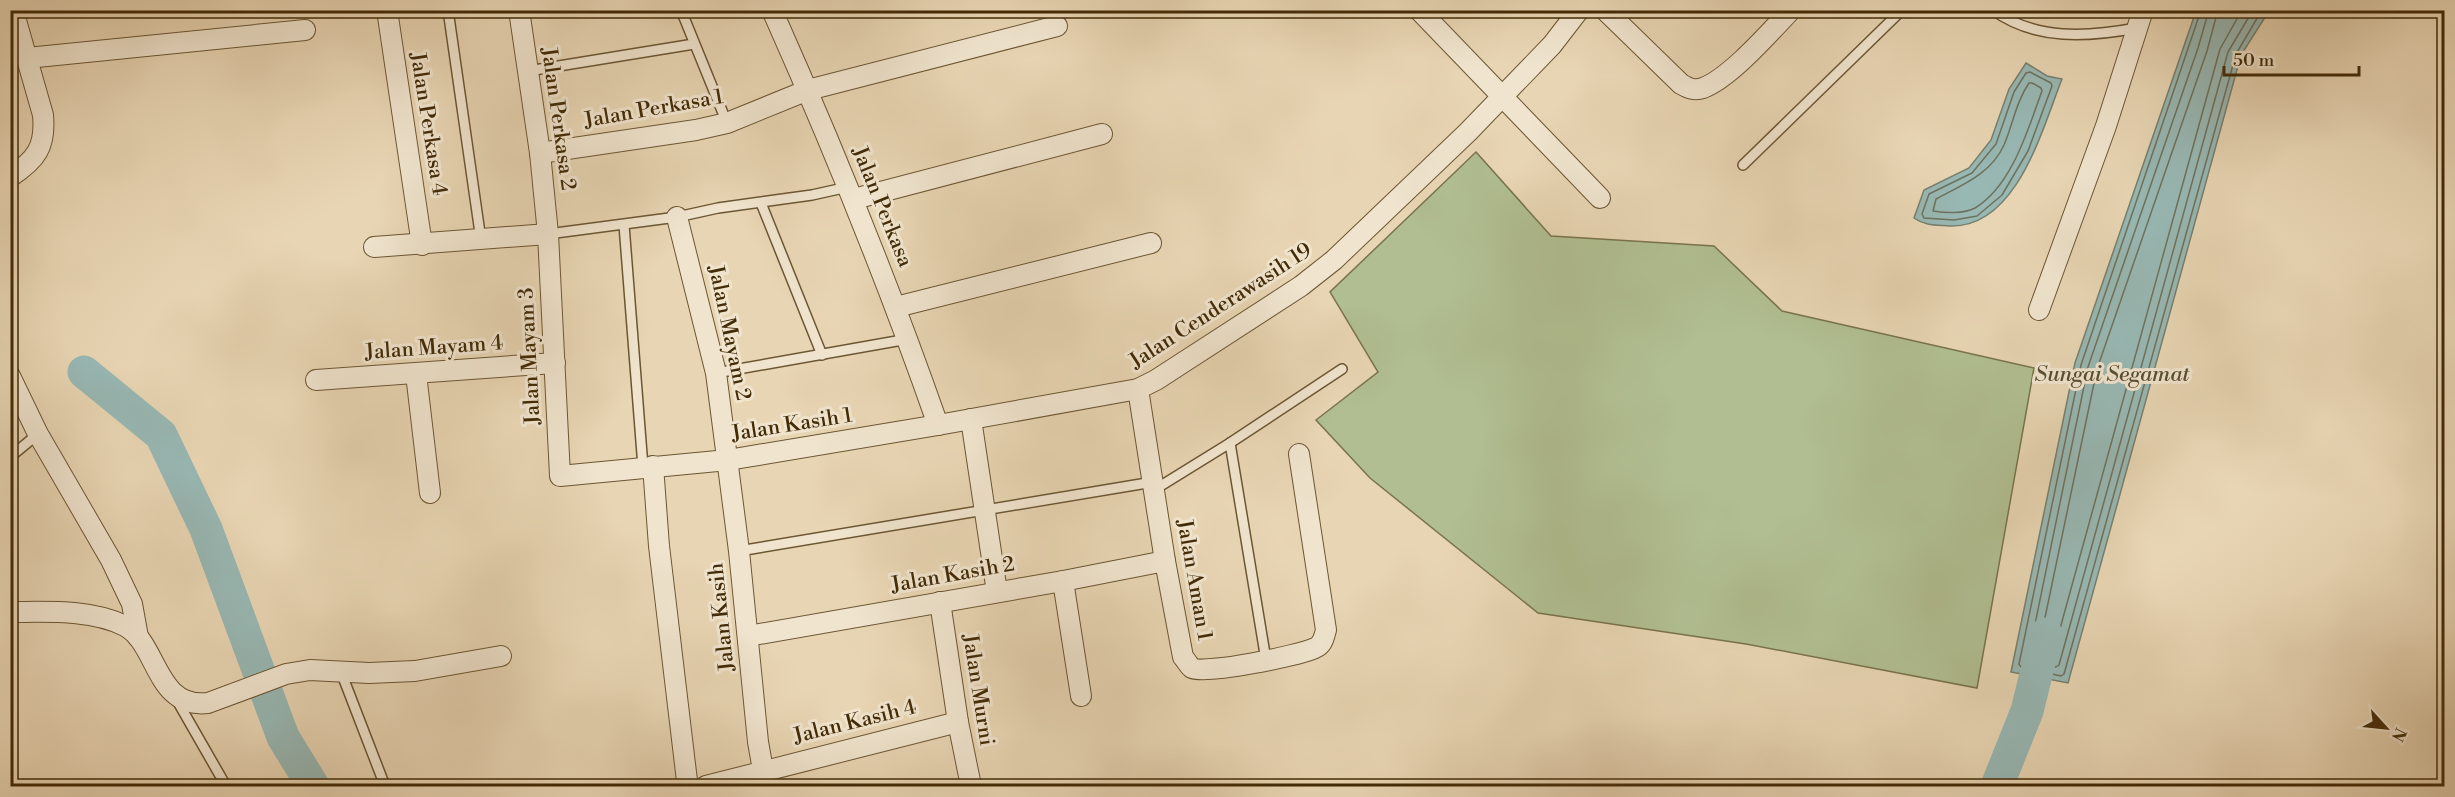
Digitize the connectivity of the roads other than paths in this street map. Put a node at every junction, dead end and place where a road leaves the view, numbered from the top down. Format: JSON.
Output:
{"nodes":[{"id":1,"x":13,"y":10,"type":"edge"},
{"id":2,"x":387,"y":10,"type":"edge"},
{"id":3,"x":448,"y":10,"type":"edge"},
{"id":4,"x":519,"y":10,"type":"edge"},
{"id":5,"x":681,"y":10,"type":"edge"},
{"id":6,"x":772,"y":10,"type":"edge"},
{"id":7,"x":1419,"y":10,"type":"edge"},
{"id":8,"x":1579,"y":10,"type":"edge"},
{"id":9,"x":1605,"y":10,"type":"edge"},
{"id":10,"x":1791,"y":10,"type":"edge"},
{"id":11,"x":1902,"y":10,"type":"edge"},
{"id":12,"x":1993,"y":10,"type":"edge"},
{"id":13,"x":2140,"y":19,"type":"edge"},
{"id":14,"x":1056,"y":26,"type":"dead end"},
{"id":15,"x":305,"y":30,"type":"dead end"},
{"id":16,"x":694,"y":44,"type":"junction"},
{"id":17,"x":27,"y":58,"type":"junction"},
{"id":18,"x":528,"y":71,"type":"junction"},
{"id":19,"x":808,"y":90,"type":"junction"},
{"id":20,"x":1502,"y":97,"type":"junction"},
{"id":21,"x":726,"y":123,"type":"junction"},
{"id":22,"x":1102,"y":134,"type":"dead end"},
{"id":23,"x":540,"y":153,"type":"junction"},
{"id":24,"x":1743,"y":165,"type":"dead end"},
{"id":25,"x":10,"y":177,"type":"edge"},
{"id":26,"x":851,"y":193,"type":"junction"},
{"id":27,"x":1600,"y":198,"type":"dead end"},
{"id":28,"x":761,"y":203,"type":"junction"},
{"id":29,"x":677,"y":217,"type":"junction"},
{"id":30,"x":624,"y":225,"type":"junction"},
{"id":31,"x":548,"y":234,"type":"junction"},
{"id":32,"x":481,"y":240,"type":"junction"},
{"id":33,"x":1151,"y":243,"type":"dead end"},
{"id":34,"x":422,"y":245,"type":"junction"},
{"id":35,"x":374,"y":247,"type":"dead end"},
{"id":36,"x":896,"y":307,"type":"junction"},
{"id":37,"x":2039,"y":310,"type":"dead end"},
{"id":38,"x":908,"y":339,"type":"junction"},
{"id":39,"x":822,"y":355,"type":"junction"},
{"id":40,"x":555,"y":363,"type":"junction"},
{"id":41,"x":1342,"y":369,"type":"dead end"},
{"id":42,"x":716,"y":373,"type":"junction"},
{"id":43,"x":416,"y":374,"type":"junction"},
{"id":44,"x":10,"y":376,"type":"edge"},
{"id":45,"x":316,"y":380,"type":"dead end"},
{"id":46,"x":1138,"y":389,"type":"junction"},
{"id":47,"x":971,"y":419,"type":"junction"},
{"id":48,"x":939,"y":425,"type":"junction"},
{"id":49,"x":38,"y":434,"type":"junction"},
{"id":50,"x":1230,"y":443,"type":"junction"},
{"id":51,"x":1299,"y":454,"type":"dead end"},
{"id":52,"x":10,"y":457,"type":"edge"},
{"id":53,"x":728,"y":460,"type":"junction"},
{"id":54,"x":648,"y":467,"type":"junction"},
{"id":55,"x":560,"y":476,"type":"joint"},
{"id":56,"x":1153,"y":486,"type":"junction"},
{"id":57,"x":430,"y":493,"type":"dead end"},
{"id":58,"x":985,"y":511,"type":"junction"},
{"id":59,"x":739,"y":551,"type":"junction"},
{"id":60,"x":1165,"y":561,"type":"junction"},
{"id":61,"x":10,"y":563,"type":"edge"},
{"id":62,"x":10,"y":579,"type":"edge"},
{"id":63,"x":1063,"y":581,"type":"junction"},
{"id":64,"x":997,"y":592,"type":"junction"},
{"id":65,"x":940,"y":602,"type":"junction"},
{"id":66,"x":10,"y":612,"type":"edge"},
{"id":67,"x":748,"y":636,"type":"junction"},
{"id":68,"x":138,"y":637,"type":"junction"},
{"id":69,"x":501,"y":656,"type":"dead end"},
{"id":70,"x":1266,"y":660,"type":"junction"},
{"id":71,"x":341,"y":672,"type":"junction"},
{"id":72,"x":169,"y":688,"type":"junction"},
{"id":73,"x":1082,"y":696,"type":"dead end"},
{"id":74,"x":958,"y":722,"type":"junction"},
{"id":75,"x":763,"y":770,"type":"junction"},
{"id":76,"x":226,"y":786,"type":"edge"},
{"id":77,"x":385,"y":786,"type":"edge"},
{"id":78,"x":690,"y":786,"type":"edge"},
{"id":79,"x":706,"y":786,"type":"edge"},
{"id":80,"x":971,"y":786,"type":"edge"}],
"edges":[{"from":1,"to":17,"type":"street"},
{"from":2,"to":34,"type":"street","name":"Jalan Perkasa 4"},
{"from":3,"to":32,"type":"lane"},
{"from":4,"to":18,"type":"street","name":"Jalan Perkasa 2"},
{"from":5,"to":16,"type":"lane"},
{"from":6,"to":19,"type":"street","name":"Jalan Perkasa"},
{"from":7,"to":20,"type":"street"},
{"from":8,"to":20,"type":"street","name":"Jalan Cenderawasih 19"},
{"from":9,"to":10,"type":"street"},
{"from":11,"to":24,"type":"lane"},
{"from":12,"to":13,"type":"lane"},
{"from":13,"to":37,"type":"street"},
{"from":14,"to":19,"type":"street","name":"Jalan Perkasa 1"},
{"from":15,"to":17,"type":"street"},
{"from":16,"to":18,"type":"lane"},
{"from":16,"to":21,"type":"lane"},
{"from":17,"to":25,"type":"street"},
{"from":18,"to":23,"type":"street","name":"Jalan Perkasa 2"},
{"from":19,"to":21,"type":"street","name":"Jalan Perkasa 1"},
{"from":19,"to":26,"type":"street","name":"Jalan Perkasa"},
{"from":20,"to":27,"type":"street"},
{"from":20,"to":46,"type":"street","name":"Jalan Cenderawasih 19"},
{"from":21,"to":23,"type":"street","name":"Jalan Perkasa 1"},
{"from":22,"to":26,"type":"street"},
{"from":23,"to":31,"type":"street","name":"Jalan Perkasa 2"},
{"from":26,"to":28,"type":"lane"},
{"from":26,"to":36,"type":"street","name":"Jalan Perkasa"},
{"from":28,"to":29,"type":"lane"},
{"from":28,"to":39,"type":"lane"},
{"from":29,"to":30,"type":"lane"},
{"from":29,"to":42,"type":"street","name":"Jalan Mayam 2"},
{"from":30,"to":31,"type":"lane"},
{"from":30,"to":54,"type":"lane"},
{"from":31,"to":32,"type":"street"},
{"from":31,"to":40,"type":"street","name":"Jalan Mayam 3"},
{"from":32,"to":34,"type":"street"},
{"from":33,"to":36,"type":"street"},
{"from":34,"to":35,"type":"street"},
{"from":36,"to":38,"type":"street","name":"Jalan Perkasa"},
{"from":38,"to":39,"type":"lane"},
{"from":38,"to":48,"type":"street","name":"Jalan Perkasa"},
{"from":39,"to":42,"type":"lane"},
{"from":40,"to":43,"type":"street","name":"Jalan Mayam 4"},
{"from":40,"to":55,"type":"street","name":"Jalan Mayam 3"},
{"from":41,"to":50,"type":"lane"},
{"from":42,"to":53,"type":"street","name":"Jalan Mayam 2"},
{"from":43,"to":45,"type":"street","name":"Jalan Mayam 4"},
{"from":43,"to":57,"type":"street"},
{"from":44,"to":49,"type":"street"},
{"from":46,"to":47,"type":"street","name":"Jalan Cenderawasih 19"},
{"from":46,"to":56,"type":"street","name":"Jalan Aman 1"},
{"from":47,"to":48,"type":"street","name":"Jalan Cenderawasih 19"},
{"from":47,"to":58,"type":"street"},
{"from":48,"to":53,"type":"street","name":"Jalan Kasih 1"},
{"from":49,"to":52,"type":"lane"},
{"from":49,"to":68,"type":"street"},
{"from":50,"to":56,"type":"lane"},
{"from":50,"to":70,"type":"lane"},
{"from":51,"to":70,"type":"street","name":"Jalan Aman 1"},
{"from":53,"to":54,"type":"street","name":"Jalan Kasih 1"},
{"from":53,"to":59,"type":"street","name":"Jalan Kasih"},
{"from":54,"to":55,"type":"street","name":"Jalan Kasih 1"},
{"from":54,"to":78,"type":"street"},
{"from":56,"to":58,"type":"lane"},
{"from":56,"to":60,"type":"street","name":"Jalan Aman 1"},
{"from":58,"to":59,"type":"lane"},
{"from":58,"to":64,"type":"street"},
{"from":59,"to":67,"type":"street","name":"Jalan Kasih"},
{"from":60,"to":63,"type":"street","name":"Jalan Kasih 2"},
{"from":60,"to":70,"type":"street","name":"Jalan Aman 1"},
{"from":61,"to":62,"type":"lane"},
{"from":63,"to":64,"type":"street","name":"Jalan Kasih 2"},
{"from":63,"to":73,"type":"street"},
{"from":64,"to":65,"type":"street","name":"Jalan Kasih 2"},
{"from":65,"to":67,"type":"street","name":"Jalan Kasih 2"},
{"from":65,"to":74,"type":"street","name":"Jalan Murni"},
{"from":66,"to":68,"type":"street"},
{"from":67,"to":75,"type":"street","name":"Jalan Kasih"},
{"from":68,"to":72,"type":"street"},
{"from":69,"to":71,"type":"street"},
{"from":71,"to":72,"type":"street"},
{"from":71,"to":77,"type":"lane"},
{"from":72,"to":76,"type":"lane"},
{"from":74,"to":75,"type":"street","name":"Jalan Kasih 4"},
{"from":74,"to":80,"type":"street","name":"Jalan Murni"},
{"from":75,"to":79,"type":"street","name":"Jalan Kasih 4"}]}
